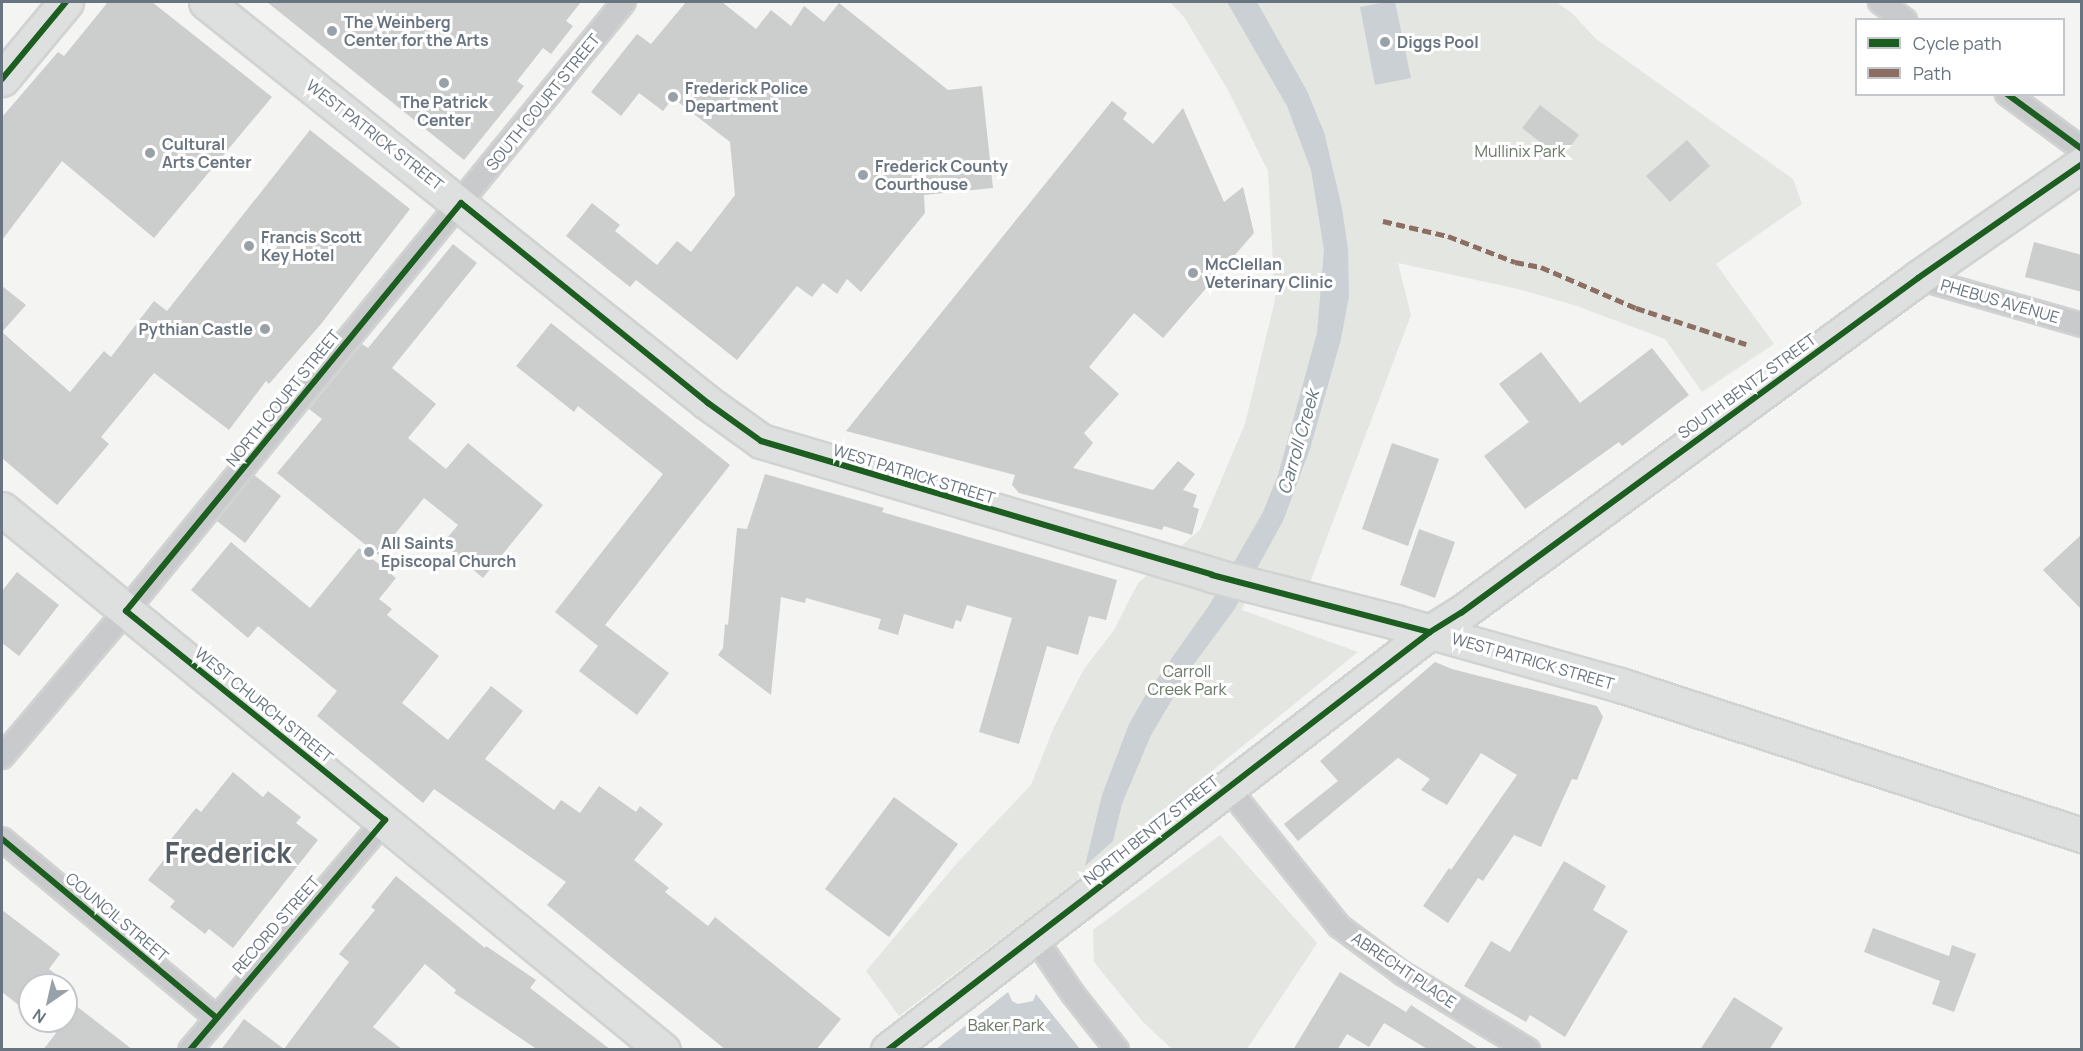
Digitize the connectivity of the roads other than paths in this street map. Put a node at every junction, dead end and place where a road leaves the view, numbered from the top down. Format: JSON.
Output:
{"nodes":[{"id":1,"x":66,"y":2,"type":"edge"},
{"id":2,"x":206,"y":2,"type":"edge"},
{"id":3,"x":624,"y":2,"type":"edge"},
{"id":4,"x":1880,"y":2,"type":"edge"},
{"id":5,"x":1902,"y":18,"type":"edge"},
{"id":6,"x":2,"y":79,"type":"edge"},
{"id":7,"x":2010,"y":96,"type":"edge"},
{"id":8,"x":2082,"y":149,"type":"edge"},
{"id":9,"x":2082,"y":164,"type":"edge"},
{"id":10,"x":461,"y":203,"type":"junction"},
{"id":11,"x":1917,"y":278,"type":"junction"},
{"id":12,"x":2082,"y":325,"type":"edge"},
{"id":13,"x":2,"y":509,"type":"edge"},
{"id":14,"x":126,"y":611,"type":"junction"},
{"id":15,"x":1430,"y":632,"type":"junction"},
{"id":16,"x":2,"y":757,"type":"edge"},
{"id":17,"x":1228,"y":788,"type":"junction"},
{"id":18,"x":385,"y":820,"type":"junction"},
{"id":19,"x":2082,"y":836,"type":"edge"},
{"id":20,"x":2,"y":839,"type":"edge"},
{"id":21,"x":1034,"y":937,"type":"junction"},
{"id":22,"x":216,"y":1017,"type":"junction"},
{"id":23,"x":190,"y":1050,"type":"edge"},
{"id":24,"x":663,"y":1050,"type":"edge"},
{"id":25,"x":888,"y":1050,"type":"edge"},
{"id":26,"x":1117,"y":1050,"type":"edge"},
{"id":27,"x":1528,"y":1050,"type":"edge"}],
"edges":[{"from":1,"to":6,"type":"main road"},
{"from":2,"to":10,"type":"main road","name":"WEST PATRICK STREET"},
{"from":3,"to":10,"type":"street","name":"SOUTH COURT STREET"},
{"from":4,"to":5,"type":"street"},
{"from":7,"to":8,"type":"street"},
{"from":9,"to":11,"type":"main road","name":"SOUTH BENTZ STREET"},
{"from":10,"to":14,"type":"street","name":"NORTH COURT STREET"},
{"from":10,"to":15,"type":"main road","name":"WEST PATRICK STREET"},
{"from":11,"to":12,"type":"street","name":"PHEBUS AVENUE"},
{"from":11,"to":15,"type":"main road","name":"SOUTH BENTZ STREET"},
{"from":13,"to":14,"type":"main road","name":"WEST CHURCH STREET"},
{"from":14,"to":16,"type":"street","name":"NORTH COURT STREET"},
{"from":14,"to":18,"type":"main road","name":"WEST CHURCH STREET"},
{"from":15,"to":17,"type":"main road","name":"NORTH BENTZ STREET"},
{"from":15,"to":19,"type":"main road","name":"WEST PATRICK STREET"},
{"from":17,"to":21,"type":"main road","name":"NORTH BENTZ STREET"},
{"from":17,"to":27,"type":"street","name":"ABRECHT PLACE"},
{"from":18,"to":22,"type":"street","name":"RECORD STREET"},
{"from":18,"to":24,"type":"main road","name":"WEST CHURCH STREET"},
{"from":20,"to":22,"type":"street","name":"COUNCIL STREET"},
{"from":21,"to":25,"type":"main road","name":"NORTH BENTZ STREET"},
{"from":21,"to":26,"type":"street"},
{"from":22,"to":23,"type":"street","name":"RECORD STREET"}]}
